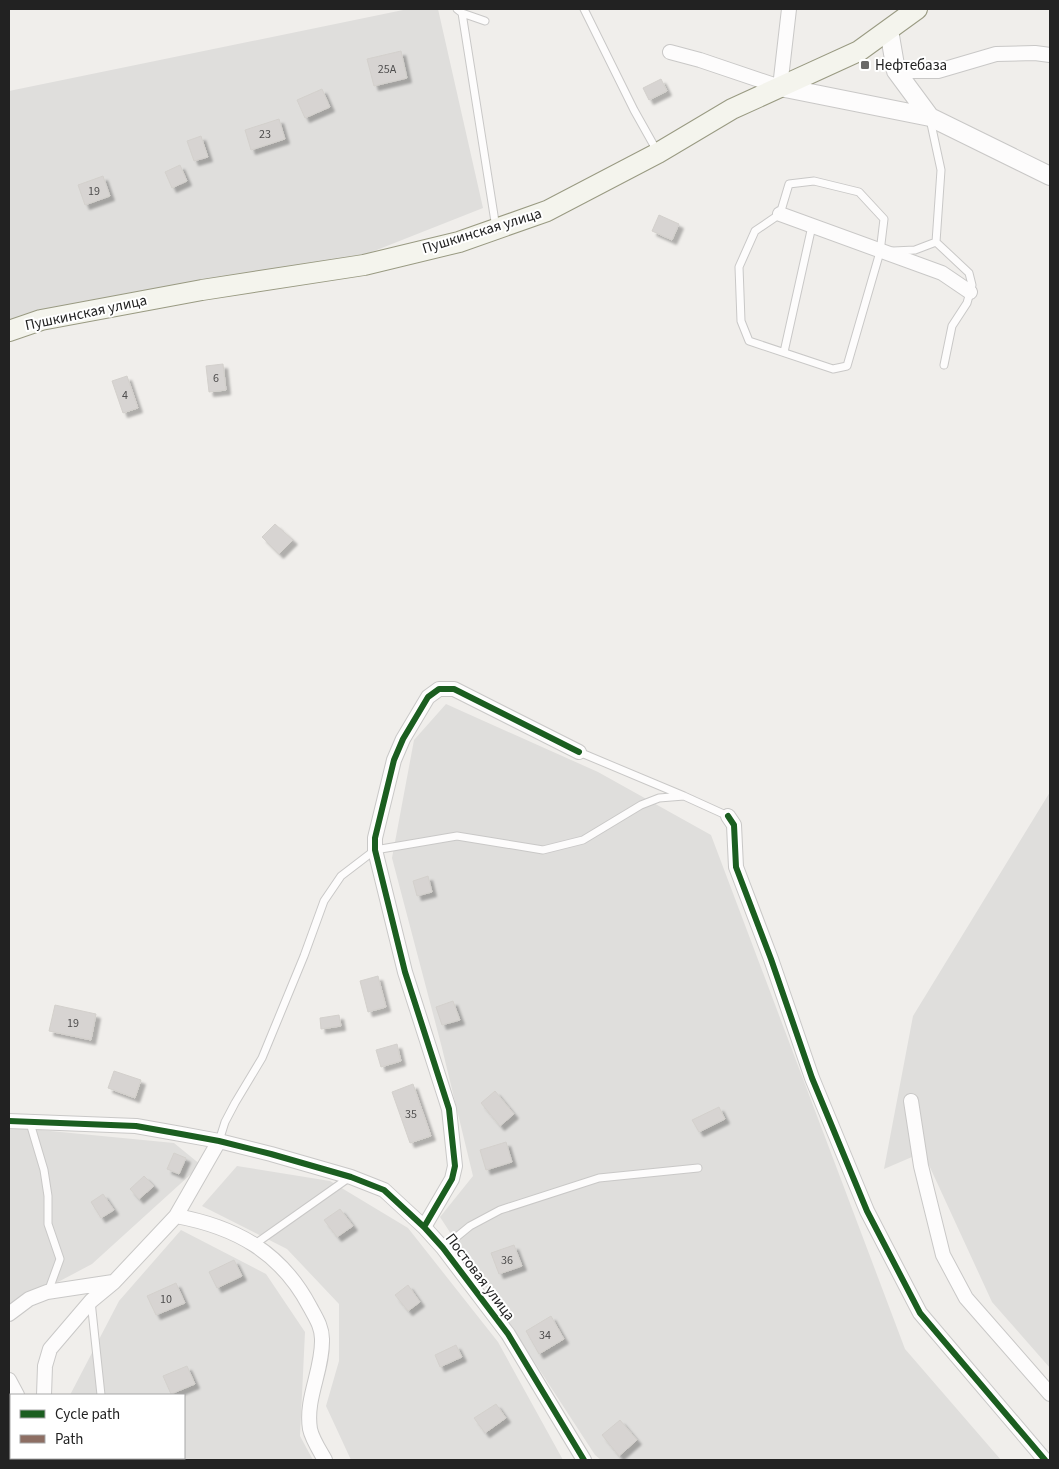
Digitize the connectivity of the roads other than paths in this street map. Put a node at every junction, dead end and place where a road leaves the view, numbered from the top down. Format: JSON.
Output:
{"nodes":[{"id":1,"x":584,"y":9,"type":"edge"},
{"id":2,"x":788,"y":9,"type":"edge"},
{"id":3,"x":916,"y":9,"type":"edge"},
{"id":4,"x":459,"y":11,"type":"edge"},
{"id":5,"x":484,"y":21,"type":"dead end"},
{"id":6,"x":889,"y":30,"type":"junction"},
{"id":7,"x":670,"y":52,"type":"dead end"},
{"id":8,"x":1050,"y":55,"type":"edge"},
{"id":9,"x":896,"y":71,"type":"junction"},
{"id":10,"x":780,"y":87,"type":"junction"},
{"id":11,"x":930,"y":117,"type":"junction"},
{"id":12,"x":658,"y":153,"type":"junction"},
{"id":13,"x":1050,"y":176,"type":"edge"},
{"id":14,"x":780,"y":214,"type":"junction"},
{"id":15,"x":812,"y":226,"type":"junction"},
{"id":16,"x":496,"y":228,"type":"junction"},
{"id":17,"x":936,"y":242,"type":"junction"},
{"id":18,"x":880,"y":252,"type":"junction"},
{"id":19,"x":970,"y":292,"type":"junction"},
{"id":20,"x":9,"y":331,"type":"edge"},
{"id":21,"x":784,"y":352,"type":"junction"},
{"id":22,"x":944,"y":365,"type":"dead end"},
{"id":23,"x":579,"y":752,"type":"joint"},
{"id":24,"x":684,"y":796,"type":"junction"},
{"id":25,"x":728,"y":816,"type":"joint"},
{"id":26,"x":375,"y":850,"type":"junction"},
{"id":27,"x":911,"y":1101,"type":"dead end"},
{"id":28,"x":9,"y":1121,"type":"edge"},
{"id":29,"x":30,"y":1123,"type":"junction"},
{"id":30,"x":219,"y":1141,"type":"junction"},
{"id":31,"x":698,"y":1168,"type":"dead end"},
{"id":32,"x":351,"y":1177,"type":"junction"},
{"id":33,"x":176,"y":1216,"type":"junction"},
{"id":34,"x":424,"y":1227,"type":"junction"},
{"id":35,"x":255,"y":1244,"type":"junction"},
{"id":36,"x":443,"y":1248,"type":"junction"},
{"id":37,"x":114,"y":1282,"type":"junction"},
{"id":38,"x":47,"y":1292,"type":"junction"},
{"id":39,"x":91,"y":1301,"type":"junction"},
{"id":40,"x":9,"y":1314,"type":"edge"},
{"id":41,"x":9,"y":1380,"type":"edge"},
{"id":42,"x":16,"y":1394,"type":"edge"},
{"id":43,"x":44,"y":1394,"type":"edge"},
{"id":44,"x":100,"y":1394,"type":"edge"},
{"id":45,"x":1050,"y":1394,"type":"edge"},
{"id":46,"x":324,"y":1460,"type":"edge"},
{"id":47,"x":584,"y":1460,"type":"edge"},
{"id":48,"x":1045,"y":1460,"type":"edge"}],
"edges":[{"from":1,"to":12,"type":"lane"},
{"from":2,"to":10,"type":"street"},
{"from":3,"to":6,"type":"main road","name":"Пушкинская улица"},
{"from":4,"to":5,"type":"lane"},
{"from":4,"to":16,"type":"lane"},
{"from":6,"to":9,"type":"street"},
{"from":6,"to":10,"type":"main road","name":"Пушкинская улица"},
{"from":7,"to":10,"type":"street"},
{"from":8,"to":9,"type":"street"},
{"from":9,"to":11,"type":"street"},
{"from":10,"to":11,"type":"street"},
{"from":10,"to":12,"type":"main road","name":"Пушкинская улица"},
{"from":11,"to":13,"type":"street"},
{"from":11,"to":17,"type":"lane"},
{"from":12,"to":16,"type":"main road","name":"Пушкинская улица"},
{"from":14,"to":15,"type":"street"},
{"from":14,"to":18,"type":"lane"},
{"from":14,"to":21,"type":"lane"},
{"from":15,"to":18,"type":"street"},
{"from":15,"to":21,"type":"lane"},
{"from":16,"to":20,"type":"main road","name":"Пушкинская улица"},
{"from":17,"to":18,"type":"lane"},
{"from":17,"to":19,"type":"lane"},
{"from":18,"to":19,"type":"street"},
{"from":18,"to":21,"type":"lane"},
{"from":19,"to":22,"type":"lane"},
{"from":23,"to":24,"type":"lane"},
{"from":23,"to":26,"type":"street"},
{"from":24,"to":25,"type":"lane"},
{"from":24,"to":26,"type":"lane"},
{"from":25,"to":48,"type":"street"},
{"from":26,"to":30,"type":"lane"},
{"from":26,"to":34,"type":"street"},
{"from":27,"to":45,"type":"street"},
{"from":28,"to":29,"type":"street","name":"Постовая улица"},
{"from":29,"to":30,"type":"street","name":"Постовая улица"},
{"from":29,"to":38,"type":"lane"},
{"from":30,"to":32,"type":"street","name":"Постовая улица"},
{"from":30,"to":33,"type":"street"},
{"from":31,"to":36,"type":"lane"},
{"from":32,"to":34,"type":"street","name":"Постовая улица"},
{"from":32,"to":35,"type":"lane"},
{"from":33,"to":35,"type":"street"},
{"from":33,"to":37,"type":"street"},
{"from":34,"to":36,"type":"street","name":"Постовая улица"},
{"from":35,"to":46,"type":"street"},
{"from":36,"to":47,"type":"street","name":"Постовая улица"},
{"from":37,"to":38,"type":"street"},
{"from":37,"to":39,"type":"street"},
{"from":38,"to":40,"type":"street"},
{"from":39,"to":43,"type":"street"},
{"from":39,"to":44,"type":"lane"},
{"from":41,"to":42,"type":"street"}]}
